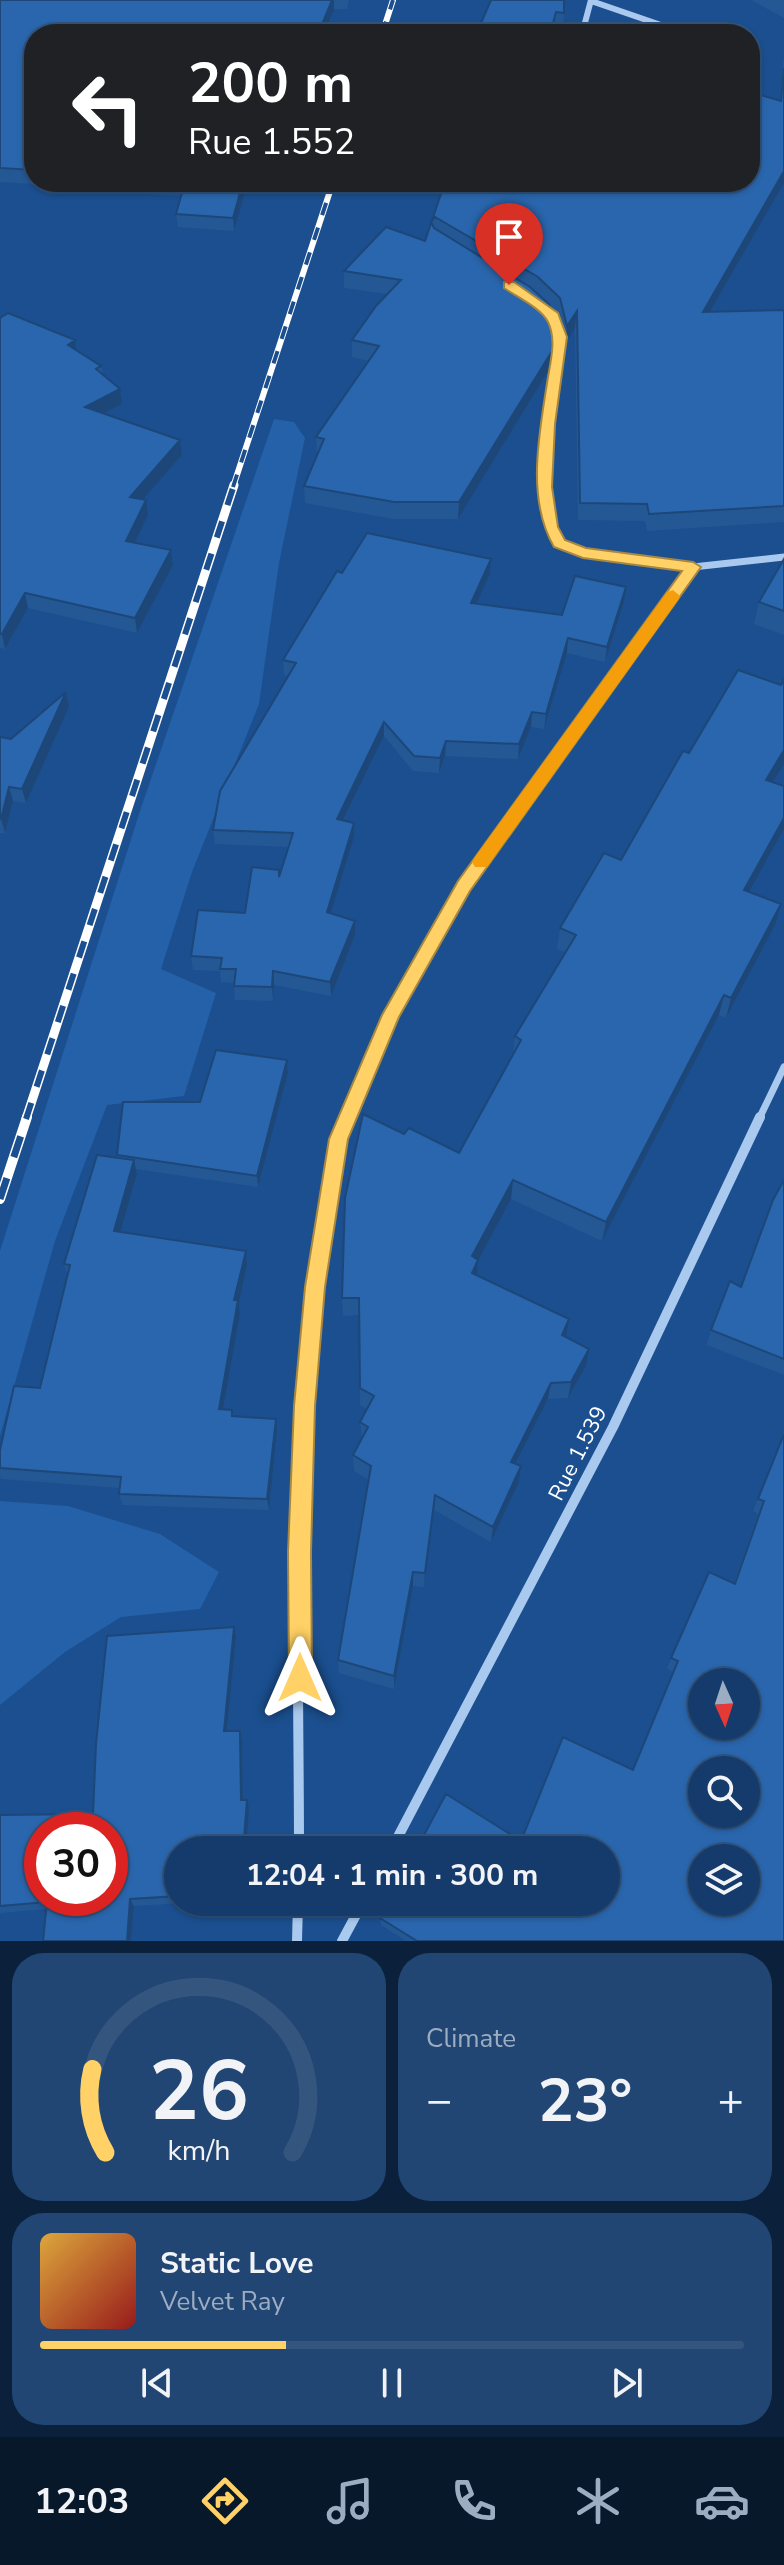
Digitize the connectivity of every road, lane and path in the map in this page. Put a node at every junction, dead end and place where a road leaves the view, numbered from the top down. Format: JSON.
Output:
{"nodes":[{"id":1,"x":591,"y":1,"type":"edge"},
{"id":2,"x":585,"y":24,"type":"edge"},
{"id":3,"x":658,"y":24,"type":"edge"},
{"id":4,"x":533,"y":300,"type":"edge"},
{"id":5,"x":784,"y":557,"type":"edge"},
{"id":6,"x":693,"y":567,"type":"junction"},
{"id":7,"x":784,"y":1067,"type":"edge"},
{"id":8,"x":299,"y":1836,"type":"edge"},
{"id":9,"x":399,"y":1836,"type":"edge"},
{"id":10,"x":298,"y":1916,"type":"edge"},
{"id":11,"x":355,"y":1916,"type":"edge"},
{"id":12,"x":297,"y":1941,"type":"edge"},
{"id":13,"x":342,"y":1941,"type":"edge"}],
"edges":[{"from":1,"to":2,"type":"street"},
{"from":1,"to":3,"type":"street"},
{"from":4,"to":6,"type":"street"},
{"from":5,"to":6,"type":"street"},
{"from":6,"to":8,"type":"street"},
{"from":7,"to":9,"type":"street","name":"Rue 1.539"},
{"from":10,"to":12,"type":"street"},
{"from":11,"to":13,"type":"street"}]}
